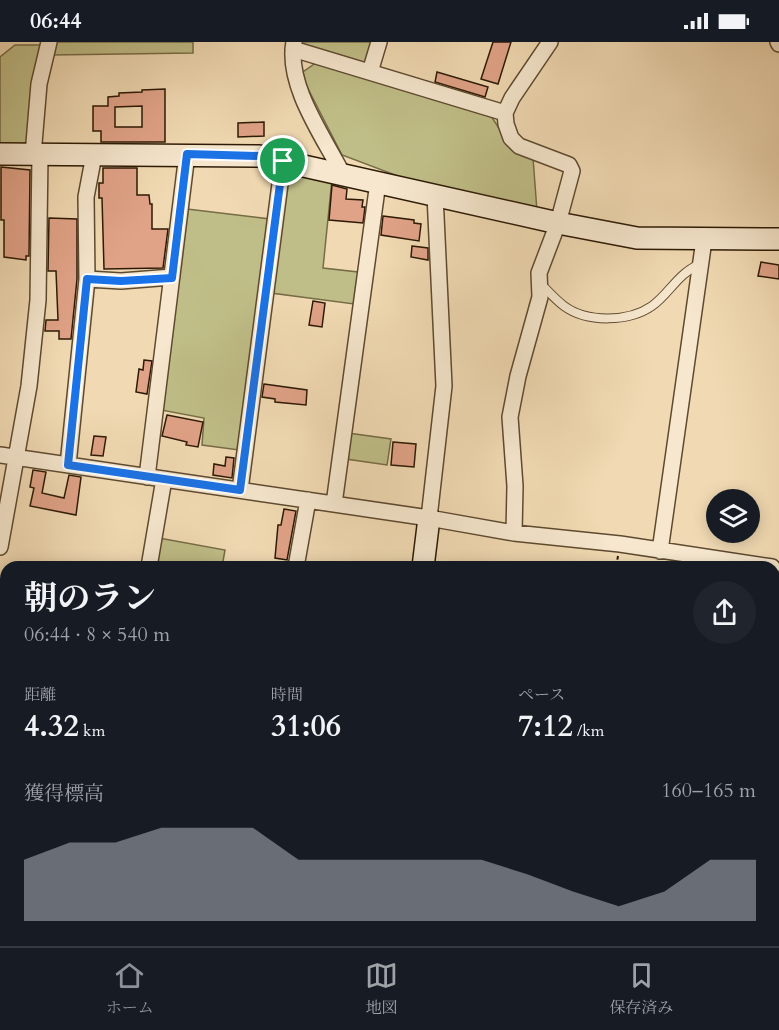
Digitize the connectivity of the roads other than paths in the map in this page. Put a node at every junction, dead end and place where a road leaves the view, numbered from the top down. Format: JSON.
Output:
{"nodes":[{"id":1,"x":49,"y":42,"type":"edge"},
{"id":2,"x":379,"y":42,"type":"edge"},
{"id":3,"x":550,"y":42,"type":"edge"},
{"id":4,"x":293,"y":46,"type":"edge"},
{"id":5,"x":370,"y":72,"type":"junction"},
{"id":6,"x":505,"y":113,"type":"junction"},
{"id":7,"x":0,"y":154,"type":"edge"},
{"id":8,"x":187,"y":154,"type":"junction"},
{"id":9,"x":36,"y":155,"type":"junction"},
{"id":10,"x":94,"y":155,"type":"junction"},
{"id":11,"x":283,"y":161,"type":"junction"},
{"id":12,"x":342,"y":173,"type":"junction"},
{"id":13,"x":378,"y":182,"type":"junction"},
{"id":14,"x":435,"y":195,"type":"junction"},
{"id":15,"x":558,"y":223,"type":"junction"},
{"id":16,"x":779,"y":239,"type":"edge"},
{"id":17,"x":704,"y":240,"type":"junction"},
{"id":18,"x":701,"y":263,"type":"junction"},
{"id":19,"x":172,"y":278,"type":"junction"},
{"id":20,"x":87,"y":279,"type":"junction"},
{"id":21,"x":540,"y":283,"type":"junction"},
{"id":22,"x":0,"y":455,"type":"edge"},
{"id":23,"x":17,"y":457,"type":"junction"},
{"id":24,"x":68,"y":465,"type":"junction"},
{"id":25,"x":147,"y":477,"type":"junction"},
{"id":26,"x":164,"y":479,"type":"junction"},
{"id":27,"x":240,"y":490,"type":"junction"},
{"id":28,"x":308,"y":500,"type":"junction"},
{"id":29,"x":334,"y":504,"type":"junction"},
{"id":30,"x":429,"y":518,"type":"junction"},
{"id":31,"x":514,"y":533,"type":"junction"},
{"id":32,"x":0,"y":547,"type":"edge"},
{"id":33,"x":660,"y":551,"type":"junction"},
{"id":34,"x":150,"y":561,"type":"edge"},
{"id":35,"x":297,"y":561,"type":"edge"},
{"id":36,"x":424,"y":561,"type":"edge"},
{"id":37,"x":731,"y":561,"type":"edge"}],
"edges":[{"from":1,"to":9,"type":"street"},
{"from":2,"to":5,"type":"street"},
{"from":3,"to":6,"type":"street"},
{"from":4,"to":5,"type":"street"},
{"from":4,"to":12,"type":"street"},
{"from":5,"to":6,"type":"street"},
{"from":6,"to":15,"type":"street"},
{"from":7,"to":9,"type":"street"},
{"from":8,"to":10,"type":"street"},
{"from":8,"to":11,"type":"street"},
{"from":8,"to":19,"type":"street"},
{"from":9,"to":10,"type":"street"},
{"from":9,"to":23,"type":"street"},
{"from":10,"to":20,"type":"street"},
{"from":11,"to":12,"type":"street"},
{"from":11,"to":27,"type":"street"},
{"from":12,"to":13,"type":"street"},
{"from":13,"to":14,"type":"street"},
{"from":13,"to":29,"type":"street"},
{"from":14,"to":15,"type":"street"},
{"from":14,"to":30,"type":"street"},
{"from":15,"to":17,"type":"street"},
{"from":15,"to":21,"type":"street"},
{"from":16,"to":17,"type":"street"},
{"from":17,"to":18,"type":"street"},
{"from":18,"to":21,"type":"lane"},
{"from":18,"to":33,"type":"street"},
{"from":19,"to":20,"type":"street"},
{"from":19,"to":25,"type":"street"},
{"from":20,"to":24,"type":"street"},
{"from":21,"to":31,"type":"street"},
{"from":22,"to":23,"type":"street"},
{"from":23,"to":24,"type":"street"},
{"from":23,"to":32,"type":"street"},
{"from":24,"to":25,"type":"street"},
{"from":25,"to":26,"type":"street"},
{"from":26,"to":27,"type":"street"},
{"from":26,"to":34,"type":"street"},
{"from":27,"to":28,"type":"street"},
{"from":28,"to":29,"type":"street"},
{"from":28,"to":35,"type":"street"},
{"from":29,"to":30,"type":"street"},
{"from":30,"to":31,"type":"street"},
{"from":30,"to":36,"type":"street"},
{"from":31,"to":33,"type":"street"},
{"from":33,"to":37,"type":"street"}]}
